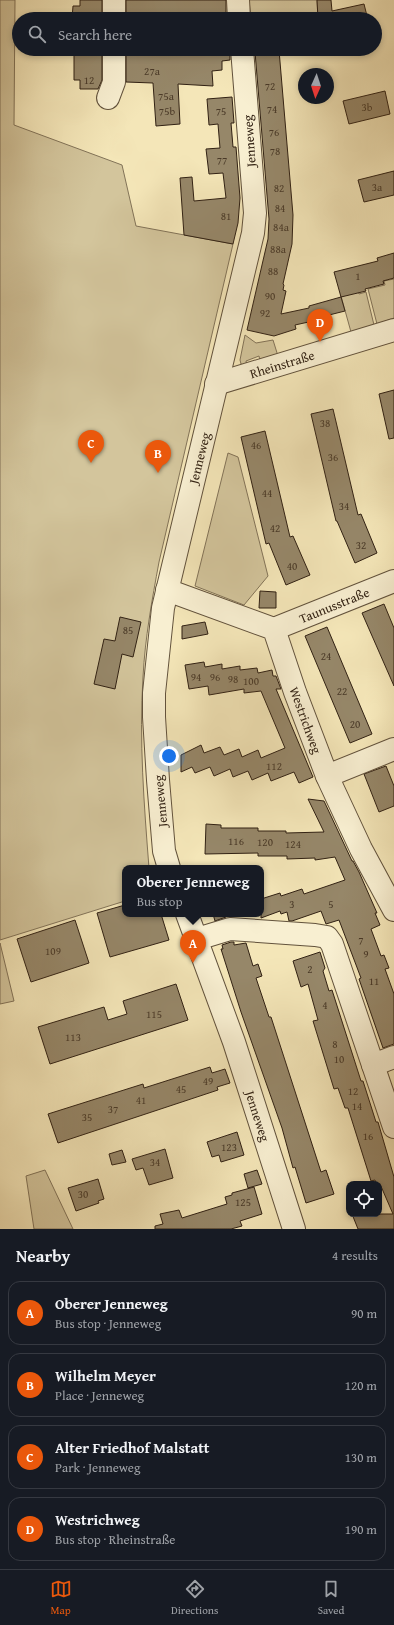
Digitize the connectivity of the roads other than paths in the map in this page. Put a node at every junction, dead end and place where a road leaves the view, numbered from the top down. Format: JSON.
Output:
{"nodes":[{"id":1,"x":114,"y":0,"type":"edge"},
{"id":2,"x":238,"y":0,"type":"edge"},
{"id":3,"x":114,"y":12,"type":"edge"},
{"id":4,"x":239,"y":12,"type":"edge"},
{"id":5,"x":114,"y":56,"type":"edge"},
{"id":6,"x":243,"y":56,"type":"edge"},
{"id":7,"x":108,"y":98,"type":"dead end"},
{"id":8,"x":394,"y":330,"type":"edge"},
{"id":9,"x":216,"y":384,"type":"junction"},
{"id":10,"x":394,"y":581,"type":"edge"},
{"id":11,"x":166,"y":590,"type":"junction"},
{"id":12,"x":274,"y":629,"type":"junction"},
{"id":13,"x":394,"y":749,"type":"edge"},
{"id":14,"x":326,"y":776,"type":"junction"},
{"id":15,"x":168,"y":865,"type":"edge"},
{"id":16,"x":394,"y":910,"type":"edge"},
{"id":17,"x":188,"y":917,"type":"edge"},
{"id":18,"x":197,"y":939,"type":"junction"},
{"id":19,"x":394,"y":1057,"type":"edge"},
{"id":20,"x":373,"y":1066,"type":"junction"},
{"id":21,"x":394,"y":1127,"type":"edge"},
{"id":22,"x":294,"y":1229,"type":"edge"}],
"edges":[{"from":1,"to":3,"type":"street"},
{"from":2,"to":4,"type":"street"},
{"from":5,"to":7,"type":"street"},
{"from":6,"to":9,"type":"street","name":"Jenneweg"},
{"from":8,"to":9,"type":"street","name":"Rheinstraße"},
{"from":9,"to":11,"type":"street","name":"Jenneweg"},
{"from":10,"to":12,"type":"street","name":"Taunusstraße"},
{"from":11,"to":12,"type":"street"},
{"from":11,"to":15,"type":"street","name":"Jenneweg"},
{"from":12,"to":14,"type":"street","name":"Westrichweg"},
{"from":13,"to":14,"type":"street"},
{"from":14,"to":16,"type":"street","name":"Westrichweg"},
{"from":17,"to":18,"type":"street","name":"Jenneweg"},
{"from":18,"to":20,"type":"street"},
{"from":18,"to":22,"type":"street","name":"Jenneweg"},
{"from":19,"to":20,"type":"street"},
{"from":20,"to":21,"type":"street"}]}
